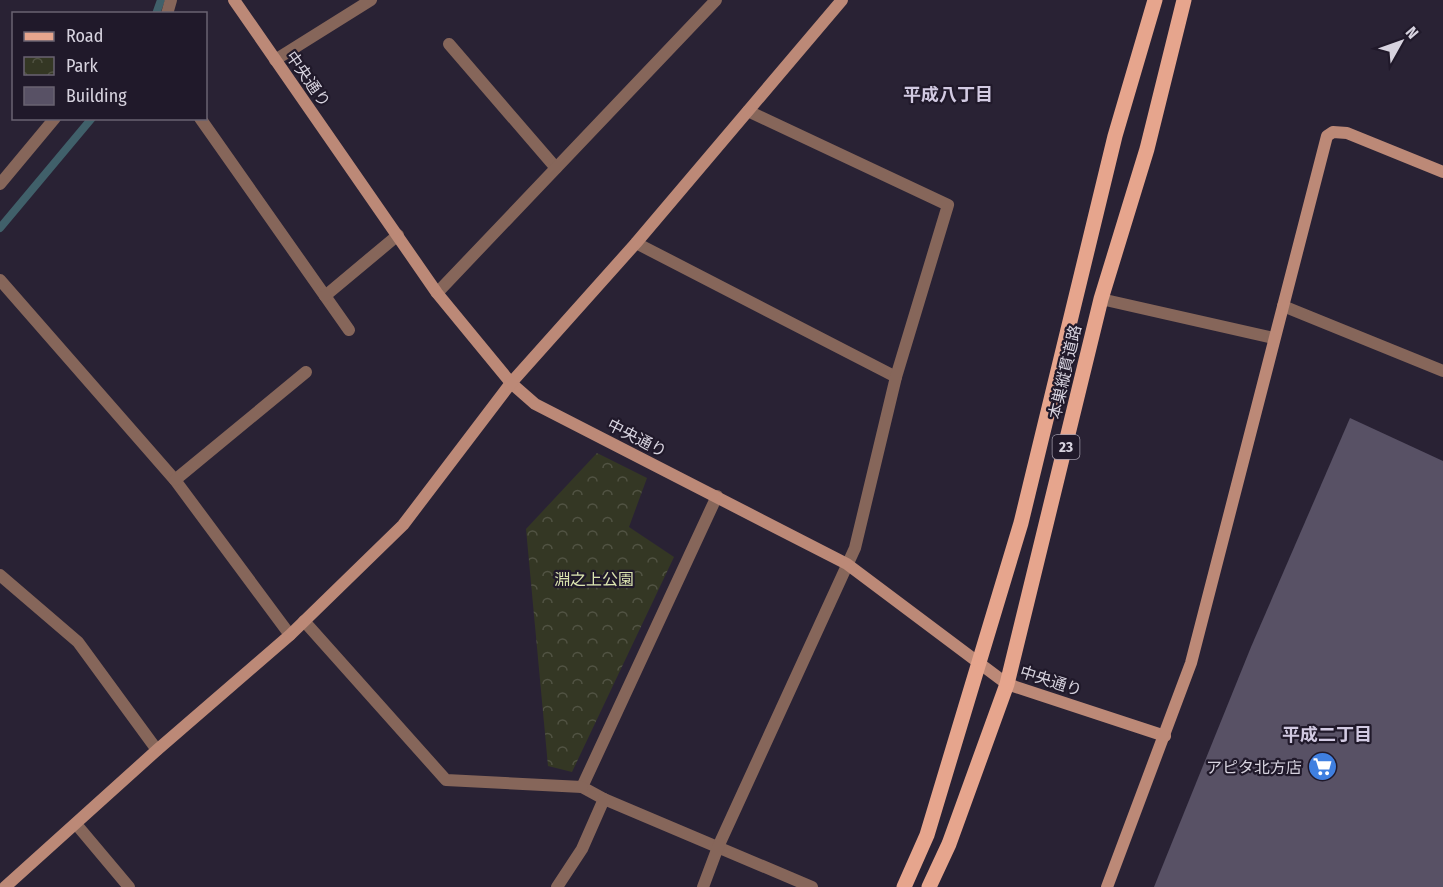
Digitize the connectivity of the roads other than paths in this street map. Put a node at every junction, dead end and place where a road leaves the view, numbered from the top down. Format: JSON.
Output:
{"nodes":[{"id":1,"x":234,"y":0,"type":"edge"},
{"id":2,"x":371,"y":0,"type":"edge"},
{"id":3,"x":716,"y":0,"type":"edge"},
{"id":4,"x":842,"y":0,"type":"edge"},
{"id":5,"x":1155,"y":0,"type":"edge"},
{"id":6,"x":1184,"y":0,"type":"edge"},
{"id":7,"x":449,"y":44,"type":"dead end"},
{"id":8,"x":275,"y":60,"type":"junction"},
{"id":9,"x":748,"y":111,"type":"junction"},
{"id":10,"x":53,"y":120,"type":"edge"},
{"id":11,"x":201,"y":120,"type":"edge"},
{"id":12,"x":556,"y":168,"type":"junction"},
{"id":13,"x":1443,"y":172,"type":"edge"},
{"id":14,"x":0,"y":184,"type":"edge"},
{"id":15,"x":398,"y":235,"type":"junction"},
{"id":16,"x":636,"y":243,"type":"junction"},
{"id":17,"x":0,"y":280,"type":"edge"},
{"id":18,"x":437,"y":293,"type":"junction"},
{"id":19,"x":325,"y":296,"type":"junction"},
{"id":20,"x":1101,"y":298,"type":"junction"},
{"id":21,"x":1283,"y":306,"type":"junction"},
{"id":22,"x":349,"y":330,"type":"dead end"},
{"id":23,"x":1273,"y":338,"type":"junction"},
{"id":24,"x":1443,"y":371,"type":"edge"},
{"id":25,"x":306,"y":372,"type":"dead end"},
{"id":26,"x":896,"y":377,"type":"junction"},
{"id":27,"x":511,"y":383,"type":"junction"},
{"id":28,"x":175,"y":480,"type":"junction"},
{"id":29,"x":717,"y":496,"type":"junction"},
{"id":30,"x":847,"y":564,"type":"junction"},
{"id":31,"x":0,"y":575,"type":"edge"},
{"id":32,"x":304,"y":621,"type":"junction"},
{"id":33,"x":290,"y":635,"type":"junction"},
{"id":34,"x":979,"y":664,"type":"junction"},
{"id":35,"x":1007,"y":684,"type":"junction"},
{"id":36,"x":1165,"y":736,"type":"junction"},
{"id":37,"x":157,"y":750,"type":"junction"},
{"id":38,"x":582,"y":787,"type":"junction"},
{"id":39,"x":604,"y":799,"type":"junction"},
{"id":40,"x":76,"y":824,"type":"junction"},
{"id":41,"x":718,"y":847,"type":"junction"},
{"id":42,"x":4,"y":887,"type":"edge"},
{"id":43,"x":129,"y":887,"type":"edge"},
{"id":44,"x":557,"y":887,"type":"edge"},
{"id":45,"x":703,"y":887,"type":"edge"},
{"id":46,"x":812,"y":887,"type":"edge"},
{"id":47,"x":904,"y":887,"type":"edge"},
{"id":48,"x":929,"y":887,"type":"edge"},
{"id":49,"x":1107,"y":887,"type":"edge"}],
"edges":[{"from":1,"to":8,"type":"street","name":"中央通り"},
{"from":2,"to":8,"type":"street"},
{"from":3,"to":12,"type":"street"},
{"from":4,"to":9,"type":"street"},
{"from":5,"to":34,"type":"main road","name":"本巣縦貫道路","number":"23"},
{"from":6,"to":20,"type":"main road","name":"本巣縦貫道路","number":"23"},
{"from":7,"to":12,"type":"street"},
{"from":8,"to":15,"type":"street","name":"中央通り"},
{"from":9,"to":16,"type":"street"},
{"from":9,"to":26,"type":"street"},
{"from":10,"to":14,"type":"street"},
{"from":11,"to":19,"type":"street"},
{"from":12,"to":18,"type":"street"},
{"from":13,"to":21,"type":"street"},
{"from":15,"to":18,"type":"street","name":"中央通り"},
{"from":15,"to":19,"type":"street"},
{"from":16,"to":26,"type":"street"},
{"from":16,"to":27,"type":"street"},
{"from":17,"to":28,"type":"street"},
{"from":18,"to":27,"type":"street","name":"中央通り"},
{"from":19,"to":22,"type":"street"},
{"from":20,"to":23,"type":"street"},
{"from":20,"to":35,"type":"main road","name":"本巣縦貫道路","number":"23"},
{"from":21,"to":23,"type":"street"},
{"from":21,"to":24,"type":"street"},
{"from":23,"to":36,"type":"street"},
{"from":25,"to":28,"type":"street"},
{"from":26,"to":30,"type":"street"},
{"from":27,"to":29,"type":"street","name":"中央通り"},
{"from":27,"to":32,"type":"street"},
{"from":28,"to":33,"type":"street"},
{"from":29,"to":30,"type":"street","name":"中央通り"},
{"from":29,"to":38,"type":"street"},
{"from":30,"to":34,"type":"street","name":"中央通り"},
{"from":30,"to":41,"type":"street"},
{"from":31,"to":37,"type":"street"},
{"from":32,"to":33,"type":"street"},
{"from":32,"to":38,"type":"street"},
{"from":33,"to":37,"type":"street"},
{"from":34,"to":35,"type":"street","name":"中央通り"},
{"from":34,"to":47,"type":"main road","name":"本巣縦貫道路","number":"23"},
{"from":35,"to":36,"type":"street","name":"中央通り"},
{"from":35,"to":48,"type":"main road","name":"本巣縦貫道路","number":"23"},
{"from":36,"to":49,"type":"street"},
{"from":37,"to":40,"type":"street"},
{"from":38,"to":39,"type":"street"},
{"from":39,"to":41,"type":"street"},
{"from":39,"to":44,"type":"street"},
{"from":40,"to":42,"type":"street"},
{"from":40,"to":43,"type":"street"},
{"from":41,"to":45,"type":"street"},
{"from":41,"to":46,"type":"street"}]}
